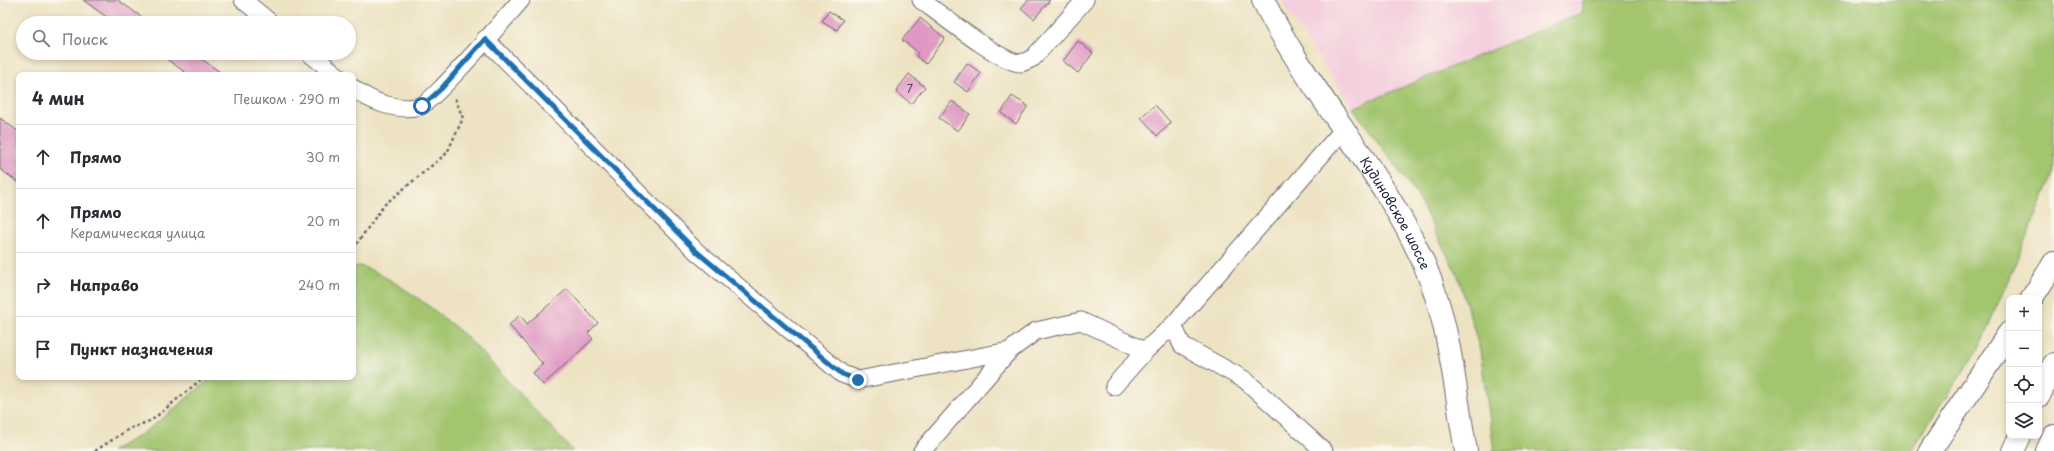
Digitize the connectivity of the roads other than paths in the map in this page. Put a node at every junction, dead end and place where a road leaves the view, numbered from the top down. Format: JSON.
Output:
{"nodes":[{"id":1,"x":243,"y":0,"type":"edge"},
{"id":2,"x":521,"y":0,"type":"edge"},
{"id":3,"x":921,"y":0,"type":"edge"},
{"id":4,"x":1085,"y":0,"type":"edge"},
{"id":5,"x":1263,"y":0,"type":"edge"},
{"id":6,"x":263,"y":16,"type":"edge"},
{"id":7,"x":485,"y":39,"type":"junction"},
{"id":8,"x":318,"y":60,"type":"edge"},
{"id":9,"x":333,"y":72,"type":"edge"},
{"id":10,"x":356,"y":90,"type":"edge"},
{"id":11,"x":1344,"y":129,"type":"junction"},
{"id":12,"x":2054,"y":264,"type":"edge"},
{"id":13,"x":2034,"y":295,"type":"edge"},
{"id":14,"x":1173,"y":325,"type":"junction"},
{"id":15,"x":2006,"y":337,"type":"edge"},
{"id":16,"x":1009,"y":351,"type":"junction"},
{"id":17,"x":1145,"y":351,"type":"junction"},
{"id":18,"x":2054,"y":364,"type":"edge"},
{"id":19,"x":1114,"y":386,"type":"dead end"},
{"id":20,"x":2042,"y":390,"type":"edge"},
{"id":21,"x":2054,"y":436,"type":"edge"},
{"id":22,"x":2019,"y":439,"type":"edge"},
{"id":23,"x":922,"y":451,"type":"edge"},
{"id":24,"x":1324,"y":451,"type":"edge"},
{"id":25,"x":1466,"y":451,"type":"edge"},
{"id":26,"x":1930,"y":451,"type":"edge"},
{"id":27,"x":2014,"y":451,"type":"edge"},
{"id":28,"x":2047,"y":451,"type":"edge"}],
"edges":[{"from":1,"to":6,"type":"street"},
{"from":2,"to":7,"type":"street"},
{"from":3,"to":4,"type":"street"},
{"from":5,"to":11,"type":"main road","name":"Кудиновское шоссе"},
{"from":7,"to":10,"type":"street"},
{"from":7,"to":16,"type":"street"},
{"from":8,"to":9,"type":"street"},
{"from":11,"to":14,"type":"street"},
{"from":11,"to":25,"type":"main road","name":"Кудиновское шоссе"},
{"from":12,"to":13,"type":"main road"},
{"from":14,"to":17,"type":"street"},
{"from":14,"to":24,"type":"street"},
{"from":15,"to":26,"type":"main road"},
{"from":16,"to":17,"type":"street"},
{"from":16,"to":23,"type":"street"},
{"from":17,"to":19,"type":"street"},
{"from":18,"to":20,"type":"main road"},
{"from":21,"to":28,"type":"main road"},
{"from":22,"to":27,"type":"main road"}]}
